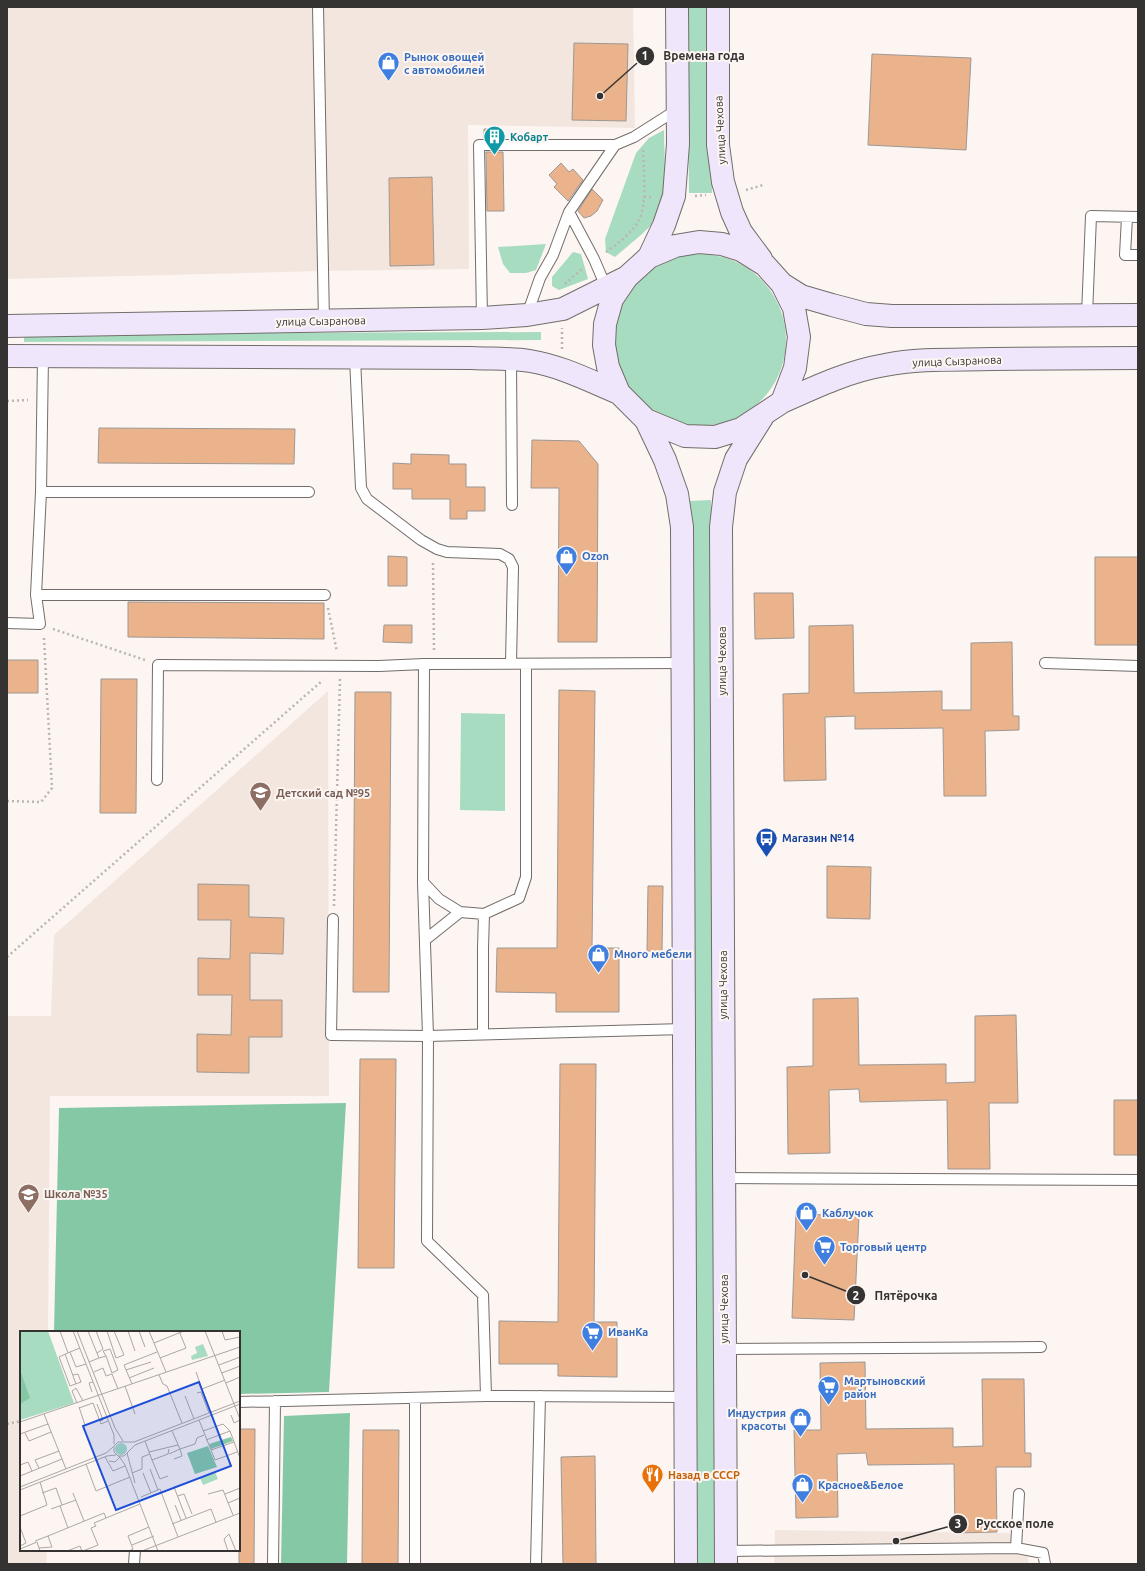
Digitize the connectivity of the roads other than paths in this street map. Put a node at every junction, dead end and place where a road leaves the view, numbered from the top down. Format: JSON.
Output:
{"nodes":[{"id":1,"x":318,"y":7,"type":"edge"},
{"id":2,"x":677,"y":7,"type":"edge"},
{"id":3,"x":718,"y":7,"type":"edge"},
{"id":4,"x":678,"y":109,"type":"junction"},
{"id":5,"x":615,"y":144,"type":"junction"},
{"id":6,"x":569,"y":212,"type":"junction"},
{"id":7,"x":1127,"y":217,"type":"junction"},
{"id":8,"x":1138,"y":217,"type":"edge"},
{"id":9,"x":1138,"y":255,"type":"edge"},
{"id":10,"x":649,"y":257,"type":"junction"},
{"id":11,"x":765,"y":265,"type":"junction"},
{"id":12,"x":627,"y":277,"type":"junction"},
{"id":13,"x":782,"y":284,"type":"junction"},
{"id":14,"x":606,"y":287,"type":"junction"},
{"id":15,"x":527,"y":315,"type":"junction"},
{"id":16,"x":1087,"y":315,"type":"junction"},
{"id":17,"x":1138,"y":315,"type":"edge"},
{"id":18,"x":482,"y":318,"type":"junction"},
{"id":19,"x":324,"y":321,"type":"junction"},
{"id":20,"x":7,"y":326,"type":"edge"},
{"id":21,"x":7,"y":356,"type":"edge"},
{"id":22,"x":43,"y":356,"type":"junction"},
{"id":23,"x":355,"y":358,"type":"junction"},
{"id":24,"x":1138,"y":358,"type":"edge"},
{"id":25,"x":511,"y":360,"type":"junction"},
{"id":26,"x":619,"y":393,"type":"junction"},
{"id":27,"x":782,"y":402,"type":"junction"},
{"id":28,"x":763,"y":416,"type":"junction"},
{"id":29,"x":646,"y":420,"type":"junction"},
{"id":30,"x":41,"y":492,"type":"junction"},
{"id":31,"x":309,"y":492,"type":"dead end"},
{"id":32,"x":512,"y":505,"type":"dead end"},
{"id":33,"x":36,"y":595,"type":"junction"},
{"id":34,"x":325,"y":595,"type":"road end"},
{"id":35,"x":7,"y":623,"type":"edge"},
{"id":36,"x":511,"y":663,"type":"junction"},
{"id":37,"x":682,"y":663,"type":"junction"},
{"id":38,"x":1045,"y":663,"type":"dead end"},
{"id":39,"x":429,"y":664,"type":"junction"},
{"id":40,"x":526,"y":664,"type":"junction"},
{"id":41,"x":1138,"y":666,"type":"edge"},
{"id":42,"x":157,"y":780,"type":"dead end"},
{"id":43,"x":423,"y":882,"type":"junction"},
{"id":44,"x":460,"y":912,"type":"junction"},
{"id":45,"x":484,"y":914,"type":"junction"},
{"id":46,"x":333,"y":918,"type":"road end"},
{"id":47,"x":425,"y":940,"type":"junction"},
{"id":48,"x":684,"y":1029,"type":"junction"},
{"id":49,"x":483,"y":1034,"type":"junction"},
{"id":50,"x":428,"y":1036,"type":"junction"},
{"id":51,"x":723,"y":1178,"type":"junction"},
{"id":52,"x":1138,"y":1180,"type":"edge"},
{"id":53,"x":1040,"y":1347,"type":"dead end"},
{"id":54,"x":724,"y":1349,"type":"junction"},
{"id":55,"x":486,"y":1396,"type":"junction"},
{"id":56,"x":540,"y":1396,"type":"junction"},
{"id":57,"x":686,"y":1397,"type":"junction"},
{"id":58,"x":415,"y":1398,"type":"junction"},
{"id":59,"x":240,"y":1402,"type":"edge"},
{"id":60,"x":275,"y":1402,"type":"junction"},
{"id":61,"x":1019,"y":1494,"type":"dead end"},
{"id":62,"x":1016,"y":1548,"type":"junction"},
{"id":63,"x":135,"y":1551,"type":"edge"},
{"id":64,"x":726,"y":1557,"type":"edge"},
{"id":65,"x":134,"y":1564,"type":"edge"},
{"id":66,"x":273,"y":1564,"type":"edge"},
{"id":67,"x":415,"y":1564,"type":"edge"},
{"id":68,"x":536,"y":1564,"type":"edge"},
{"id":69,"x":686,"y":1564,"type":"edge"},
{"id":70,"x":1045,"y":1564,"type":"edge"}],
"edges":[{"from":1,"to":19,"type":"lane"},
{"from":2,"to":4,"type":"main road"},
{"from":3,"to":11,"type":"main road","name":"улица Чехова"},
{"from":4,"to":5,"type":"lane"},
{"from":4,"to":10,"type":"main road"},
{"from":5,"to":6,"type":"lane"},
{"from":5,"to":18,"type":"lane"},
{"from":6,"to":14,"type":"lane"},
{"from":6,"to":15,"type":"lane"},
{"from":7,"to":8,"type":"lane"},
{"from":7,"to":9,"type":"lane"},
{"from":7,"to":16,"type":"lane"},
{"from":10,"to":11,"type":"main road"},
{"from":10,"to":12,"type":"main road"},
{"from":11,"to":13,"type":"main road"},
{"from":12,"to":14,"type":"main road","name":"улица Сызранова"},
{"from":12,"to":26,"type":"main road"},
{"from":13,"to":16,"type":"main road"},
{"from":13,"to":27,"type":"main road"},
{"from":14,"to":15,"type":"main road","name":"улица Сызранова"},
{"from":15,"to":18,"type":"main road","name":"улица Сызранова"},
{"from":16,"to":17,"type":"main road"},
{"from":18,"to":19,"type":"main road","name":"улица Сызранова"},
{"from":19,"to":20,"type":"main road","name":"улица Сызранова"},
{"from":21,"to":22,"type":"main road"},
{"from":22,"to":23,"type":"main road"},
{"from":22,"to":30,"type":"lane"},
{"from":23,"to":25,"type":"main road"},
{"from":23,"to":36,"type":"lane"},
{"from":24,"to":27,"type":"main road","name":"улица Сызранова"},
{"from":25,"to":26,"type":"main road"},
{"from":25,"to":32,"type":"lane"},
{"from":26,"to":29,"type":"main road"},
{"from":27,"to":28,"type":"main road","name":"улица Сызранова"},
{"from":28,"to":29,"type":"main road","name":"улица Сызранова"},
{"from":28,"to":51,"type":"main road","name":"улица Чехова"},
{"from":29,"to":37,"type":"main road"},
{"from":30,"to":31,"type":"lane"},
{"from":30,"to":33,"type":"lane"},
{"from":33,"to":34,"type":"lane"},
{"from":33,"to":35,"type":"lane"},
{"from":36,"to":39,"type":"lane"},
{"from":36,"to":40,"type":"lane"},
{"from":37,"to":40,"type":"lane"},
{"from":37,"to":48,"type":"main road"},
{"from":38,"to":41,"type":"lane"},
{"from":39,"to":42,"type":"lane"},
{"from":39,"to":43,"type":"lane"},
{"from":40,"to":45,"type":"lane"},
{"from":43,"to":44,"type":"lane"},
{"from":43,"to":47,"type":"lane"},
{"from":44,"to":45,"type":"lane"},
{"from":44,"to":47,"type":"lane"},
{"from":45,"to":49,"type":"lane"},
{"from":46,"to":50,"type":"lane"},
{"from":47,"to":50,"type":"lane"},
{"from":48,"to":49,"type":"lane"},
{"from":48,"to":57,"type":"main road"},
{"from":49,"to":50,"type":"lane"},
{"from":50,"to":55,"type":"lane"},
{"from":51,"to":52,"type":"lane"},
{"from":51,"to":54,"type":"main road","name":"улица Чехова"},
{"from":53,"to":54,"type":"lane"},
{"from":54,"to":64,"type":"main road","name":"улица Чехова"},
{"from":55,"to":56,"type":"lane"},
{"from":55,"to":58,"type":"lane"},
{"from":56,"to":57,"type":"lane"},
{"from":56,"to":68,"type":"lane"},
{"from":57,"to":69,"type":"main road"},
{"from":58,"to":60,"type":"lane"},
{"from":58,"to":67,"type":"lane"},
{"from":59,"to":60,"type":"lane"},
{"from":60,"to":66,"type":"lane"},
{"from":61,"to":62,"type":"lane"},
{"from":62,"to":64,"type":"lane"},
{"from":62,"to":70,"type":"lane"},
{"from":63,"to":65,"type":"lane"}]}
